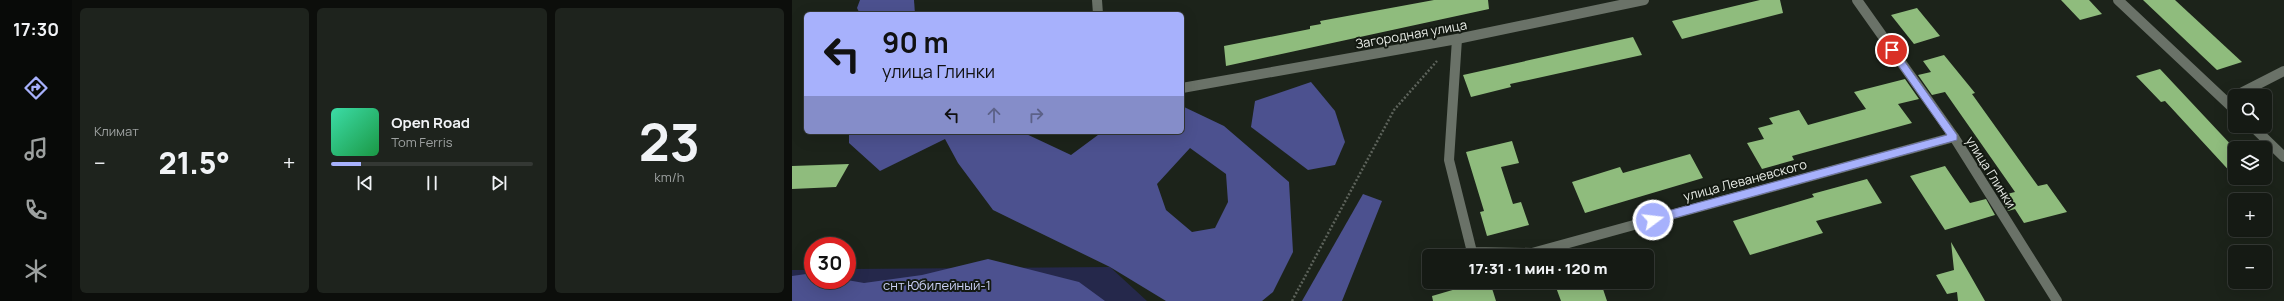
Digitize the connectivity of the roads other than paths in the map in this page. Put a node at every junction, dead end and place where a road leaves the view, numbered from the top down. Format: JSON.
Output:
{"nodes":[{"id":1,"x":1097,"y":0,"type":"edge"},
{"id":2,"x":1644,"y":0,"type":"edge"},
{"id":3,"x":1857,"y":0,"type":"edge"},
{"id":4,"x":2118,"y":0,"type":"edge"},
{"id":5,"x":1098,"y":12,"type":"edge"},
{"id":6,"x":1457,"y":39,"type":"junction"},
{"id":7,"x":2284,"y":71,"type":"edge"},
{"id":8,"x":1184,"y":88,"type":"edge"},
{"id":9,"x":2249,"y":89,"type":"edge"},
{"id":10,"x":2226,"y":101,"type":"edge"},
{"id":11,"x":2259,"y":133,"type":"edge"},
{"id":12,"x":1954,"y":137,"type":"junction"},
{"id":13,"x":2284,"y":158,"type":"edge"},
{"id":14,"x":2057,"y":301,"type":"edge"}],
"edges":[{"from":1,"to":5,"type":"street"},
{"from":2,"to":6,"type":"street","name":"Загородная улица"},
{"from":3,"to":12,"type":"street","name":"улица Глинки"},
{"from":4,"to":10,"type":"street"},
{"from":6,"to":8,"type":"street","name":"Загородная улица"},
{"from":6,"to":12,"type":"street","name":"улица Леваневского"},
{"from":7,"to":9,"type":"street"},
{"from":11,"to":13,"type":"street"},
{"from":12,"to":14,"type":"street","name":"улица Глинки"}]}
